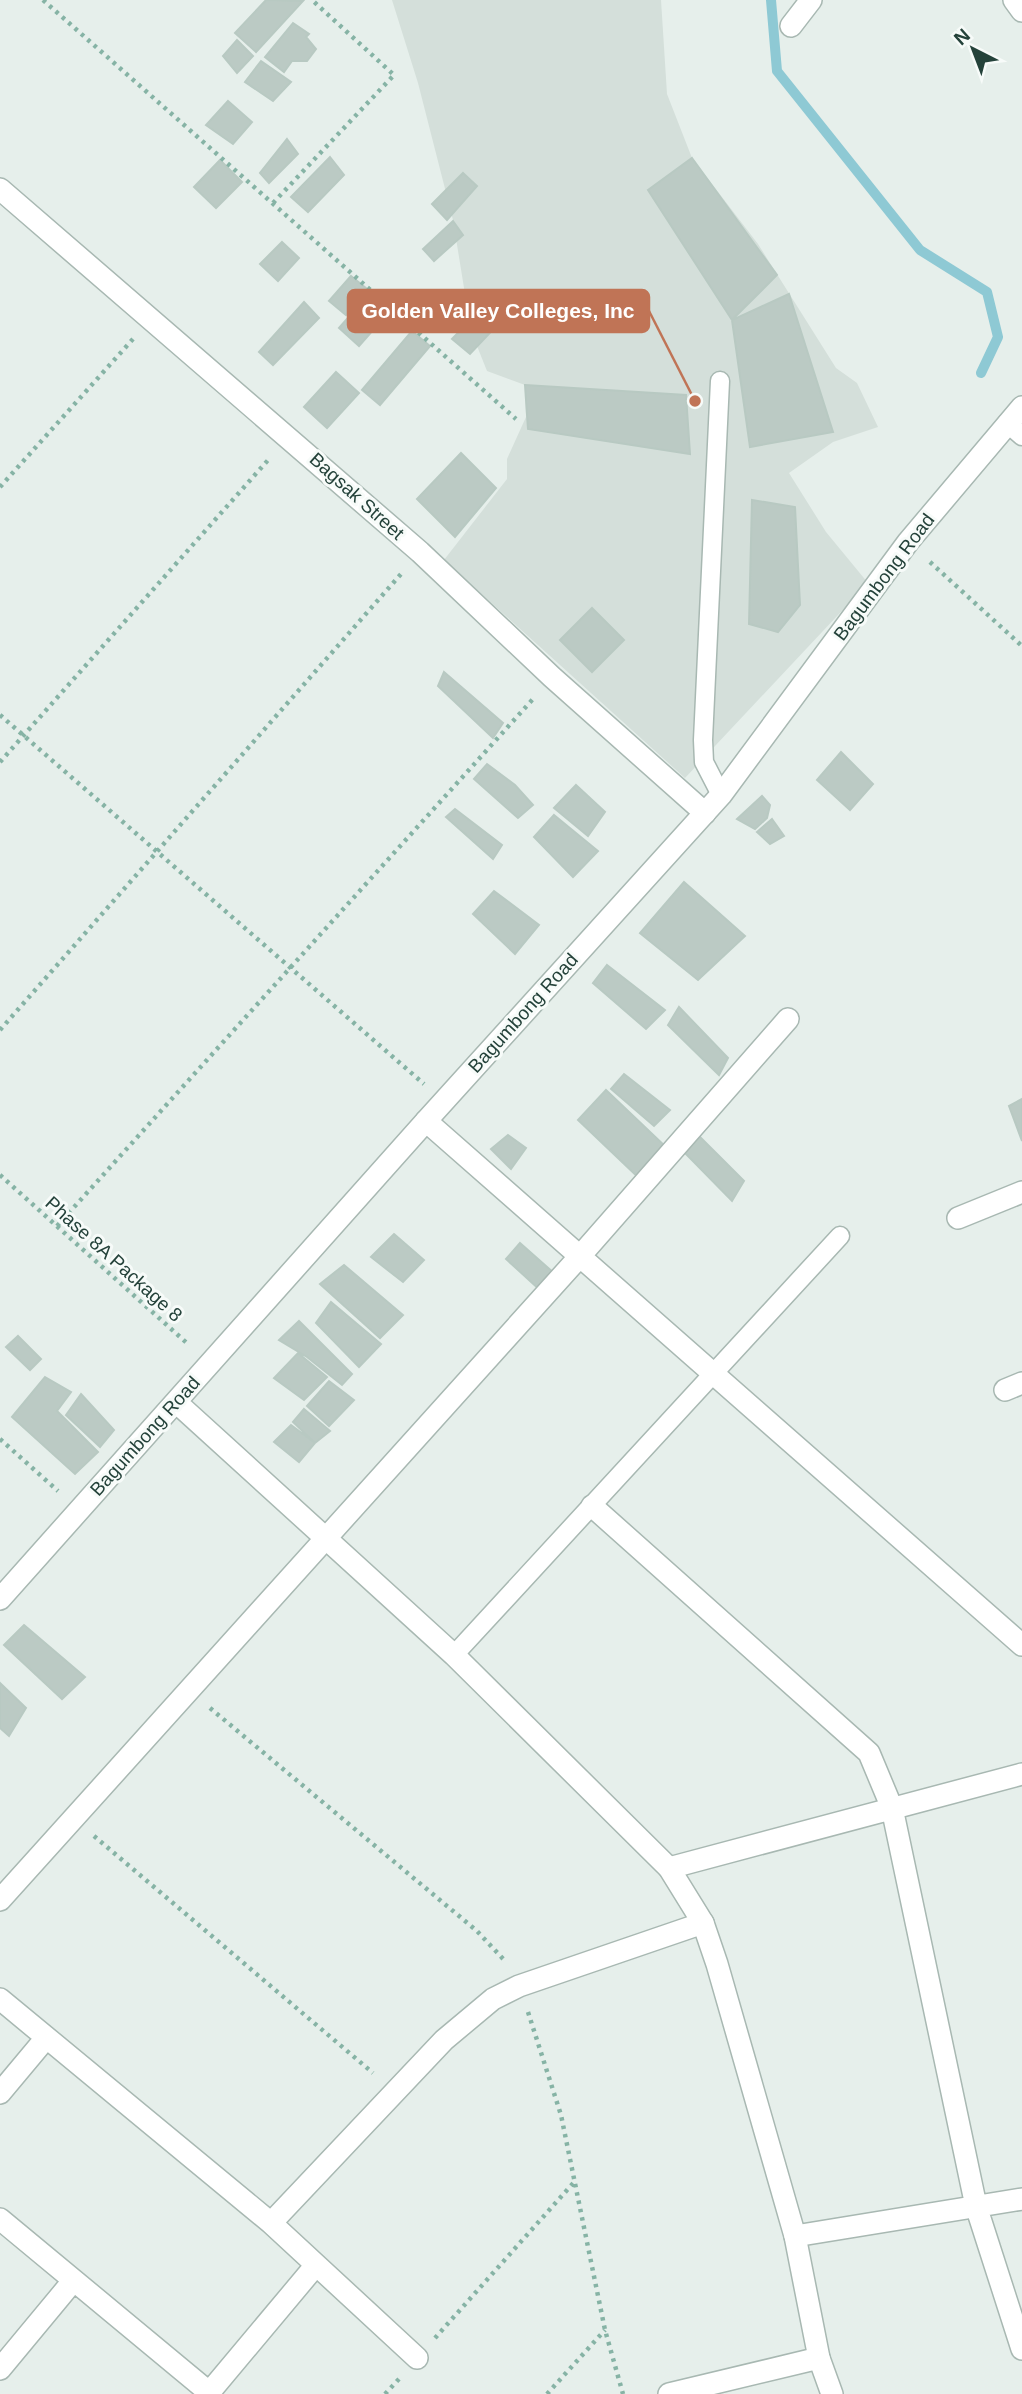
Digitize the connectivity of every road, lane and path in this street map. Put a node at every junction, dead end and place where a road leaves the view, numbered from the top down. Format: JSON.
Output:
{"nodes":[{"id":1,"x":44,"y":0,"type":"edge"},
{"id":2,"x":312,"y":0,"type":"edge"},
{"id":3,"x":811,"y":0,"type":"edge"},
{"id":4,"x":1014,"y":0,"type":"edge"},
{"id":5,"x":1022,"y":11,"type":"edge"},
{"id":6,"x":791,"y":26,"type":"dead end"},
{"id":7,"x":0,"y":189,"type":"edge"},
{"id":8,"x":273,"y":203,"type":"junction"},
{"id":9,"x":152,"y":318,"type":"junction"},
{"id":10,"x":720,"y":381,"type":"dead end"},
{"id":11,"x":1022,"y":407,"type":"edge"},
{"id":12,"x":516,"y":419,"type":"dead end"},
{"id":13,"x":1015,"y":430,"type":"edge"},
{"id":14,"x":289,"y":437,"type":"junction"},
{"id":15,"x":0,"y":487,"type":"edge"},
{"id":16,"x":908,"y":542,"type":"junction"},
{"id":17,"x":420,"y":552,"type":"junction"},
{"id":18,"x":1022,"y":646,"type":"edge"},
{"id":19,"x":552,"y":677,"type":"junction"},
{"id":20,"x":0,"y":715,"type":"edge"},
{"id":21,"x":24,"y":736,"type":"junction"},
{"id":22,"x":0,"y":762,"type":"edge"},
{"id":23,"x":721,"y":795,"type":"junction"},
{"id":24,"x":705,"y":813,"type":"junction"},
{"id":25,"x":157,"y":852,"type":"junction"},
{"id":26,"x":290,"y":967,"type":"junction"},
{"id":27,"x":788,"y":1019,"type":"dead end"},
{"id":28,"x":0,"y":1030,"type":"edge"},
{"id":29,"x":444,"y":1101,"type":"junction"},
{"id":30,"x":426,"y":1121,"type":"junction"},
{"id":31,"x":0,"y":1175,"type":"edge"},
{"id":32,"x":1022,"y":1192,"type":"edge"},
{"id":33,"x":958,"y":1218,"type":"dead end"},
{"id":34,"x":57,"y":1226,"type":"junction"},
{"id":35,"x":840,"y":1236,"type":"dead end"},
{"id":36,"x":581,"y":1255,"type":"junction"},
{"id":37,"x":209,"y":1363,"type":"junction"},
{"id":38,"x":713,"y":1374,"type":"junction"},
{"id":39,"x":176,"y":1402,"type":"junction"},
{"id":40,"x":0,"y":1439,"type":"edge"},
{"id":41,"x":592,"y":1506,"type":"junction"},
{"id":42,"x":79,"y":1510,"type":"junction"},
{"id":43,"x":323,"y":1538,"type":"junction"},
{"id":44,"x":0,"y":1600,"type":"edge"},
{"id":45,"x":1022,"y":1646,"type":"edge"},
{"id":46,"x":454,"y":1655,"type":"junction"},
{"id":47,"x":188,"y":1690,"type":"junction"},
{"id":48,"x":1022,"y":1774,"type":"edge"},
{"id":49,"x":892,"y":1808,"type":"junction"},
{"id":50,"x":73,"y":1818,"type":"junction"},
{"id":51,"x":669,"y":1868,"type":"junction"},
{"id":52,"x":0,"y":1900,"type":"edge"},
{"id":53,"x":703,"y":1923,"type":"junction"},
{"id":54,"x":519,"y":1986,"type":"junction"},
{"id":55,"x":0,"y":1999,"type":"edge"},
{"id":56,"x":47,"y":2038,"type":"junction"},
{"id":57,"x":395,"y":2092,"type":"junction"},
{"id":58,"x":0,"y":2093,"type":"edge"},
{"id":59,"x":576,"y":2180,"type":"junction"},
{"id":60,"x":1022,"y":2199,"type":"edge"},
{"id":61,"x":976,"y":2206,"type":"junction"},
{"id":62,"x":0,"y":2219,"type":"edge"},
{"id":63,"x":271,"y":2222,"type":"junction"},
{"id":64,"x":795,"y":2236,"type":"junction"},
{"id":65,"x":316,"y":2264,"type":"junction"},
{"id":66,"x":73,"y":2281,"type":"junction"},
{"id":67,"x":605,"y":2330,"type":"junction"},
{"id":68,"x":1022,"y":2349,"type":"edge"},
{"id":69,"x":417,"y":2358,"type":"junction"},
{"id":70,"x":819,"y":2358,"type":"junction"},
{"id":71,"x":0,"y":2369,"type":"edge"},
{"id":72,"x":210,"y":2393,"type":"edge"},
{"id":73,"x":385,"y":2394,"type":"edge"},
{"id":74,"x":547,"y":2394,"type":"edge"},
{"id":75,"x":623,"y":2394,"type":"edge"},
{"id":76,"x":669,"y":2394,"type":"edge"},
{"id":77,"x":832,"y":2394,"type":"edge"}],
"edges":[{"from":1,"to":8,"type":"path"},
{"from":2,"to":8,"type":"path"},
{"from":3,"to":6,"type":"street"},
{"from":4,"to":5,"type":"street"},
{"from":7,"to":9,"type":"street","name":"Bagsak Street"},
{"from":8,"to":12,"type":"path"},
{"from":9,"to":14,"type":"street","name":"Bagsak Street"},
{"from":9,"to":15,"type":"path"},
{"from":10,"to":23,"type":"lane"},
{"from":11,"to":13,"type":"street","name":"Bagumbong Road"},
{"from":13,"to":16,"type":"street","name":"Bagumbong Road"},
{"from":14,"to":17,"type":"street","name":"Bagsak Street"},
{"from":14,"to":21,"type":"path"},
{"from":16,"to":18,"type":"path"},
{"from":16,"to":23,"type":"street","name":"Bagumbong Road"},
{"from":17,"to":19,"type":"street","name":"Bagsak Street"},
{"from":17,"to":25,"type":"path"},
{"from":19,"to":24,"type":"street","name":"Bagsak Street"},
{"from":19,"to":26,"type":"path"},
{"from":20,"to":21,"type":"path"},
{"from":21,"to":22,"type":"path"},
{"from":21,"to":25,"type":"path"},
{"from":23,"to":24,"type":"street","name":"Bagumbong Road"},
{"from":24,"to":29,"type":"street","name":"Bagumbong Road"},
{"from":25,"to":26,"type":"path"},
{"from":25,"to":28,"type":"path"},
{"from":26,"to":29,"type":"path"},
{"from":26,"to":34,"type":"path"},
{"from":27,"to":36,"type":"street"},
{"from":29,"to":30,"type":"street","name":"Bagumbong Road"},
{"from":30,"to":36,"type":"street"},
{"from":30,"to":37,"type":"street","name":"Bagumbong Road"},
{"from":31,"to":34,"type":"path","name":"Phase 8A Package 8"},
{"from":32,"to":33,"type":"street"},
{"from":34,"to":37,"type":"path","name":"Phase 8A Package 8"},
{"from":35,"to":38,"type":"lane"},
{"from":36,"to":38,"type":"street"},
{"from":36,"to":43,"type":"street"},
{"from":37,"to":39,"type":"street","name":"Bagumbong Road"},
{"from":38,"to":41,"type":"lane"},
{"from":38,"to":45,"type":"street"},
{"from":39,"to":42,"type":"street","name":"Bagumbong Road"},
{"from":39,"to":43,"type":"street"},
{"from":40,"to":42,"type":"path"},
{"from":41,"to":46,"type":"lane"},
{"from":41,"to":49,"type":"street"},
{"from":42,"to":44,"type":"street","name":"Bagumbong Road"},
{"from":43,"to":46,"type":"street"},
{"from":43,"to":47,"type":"street"},
{"from":46,"to":51,"type":"street"},
{"from":47,"to":50,"type":"street"},
{"from":47,"to":54,"type":"path"},
{"from":48,"to":49,"type":"street"},
{"from":49,"to":51,"type":"street"},
{"from":49,"to":61,"type":"street"},
{"from":50,"to":52,"type":"street"},
{"from":50,"to":57,"type":"path"},
{"from":51,"to":53,"type":"street"},
{"from":53,"to":54,"type":"street"},
{"from":53,"to":64,"type":"street"},
{"from":54,"to":57,"type":"street"},
{"from":54,"to":59,"type":"path"},
{"from":55,"to":56,"type":"street"},
{"from":56,"to":58,"type":"street"},
{"from":56,"to":63,"type":"street"},
{"from":57,"to":63,"type":"street"},
{"from":59,"to":67,"type":"path"},
{"from":59,"to":69,"type":"path"},
{"from":60,"to":61,"type":"street"},
{"from":61,"to":64,"type":"street"},
{"from":61,"to":68,"type":"street"},
{"from":62,"to":66,"type":"street"},
{"from":63,"to":65,"type":"street"},
{"from":64,"to":70,"type":"street"},
{"from":65,"to":69,"type":"street"},
{"from":65,"to":72,"type":"street"},
{"from":66,"to":71,"type":"street"},
{"from":66,"to":72,"type":"street"},
{"from":67,"to":74,"type":"path"},
{"from":67,"to":75,"type":"path"},
{"from":69,"to":73,"type":"path"},
{"from":70,"to":76,"type":"street"},
{"from":70,"to":77,"type":"street"}]}
